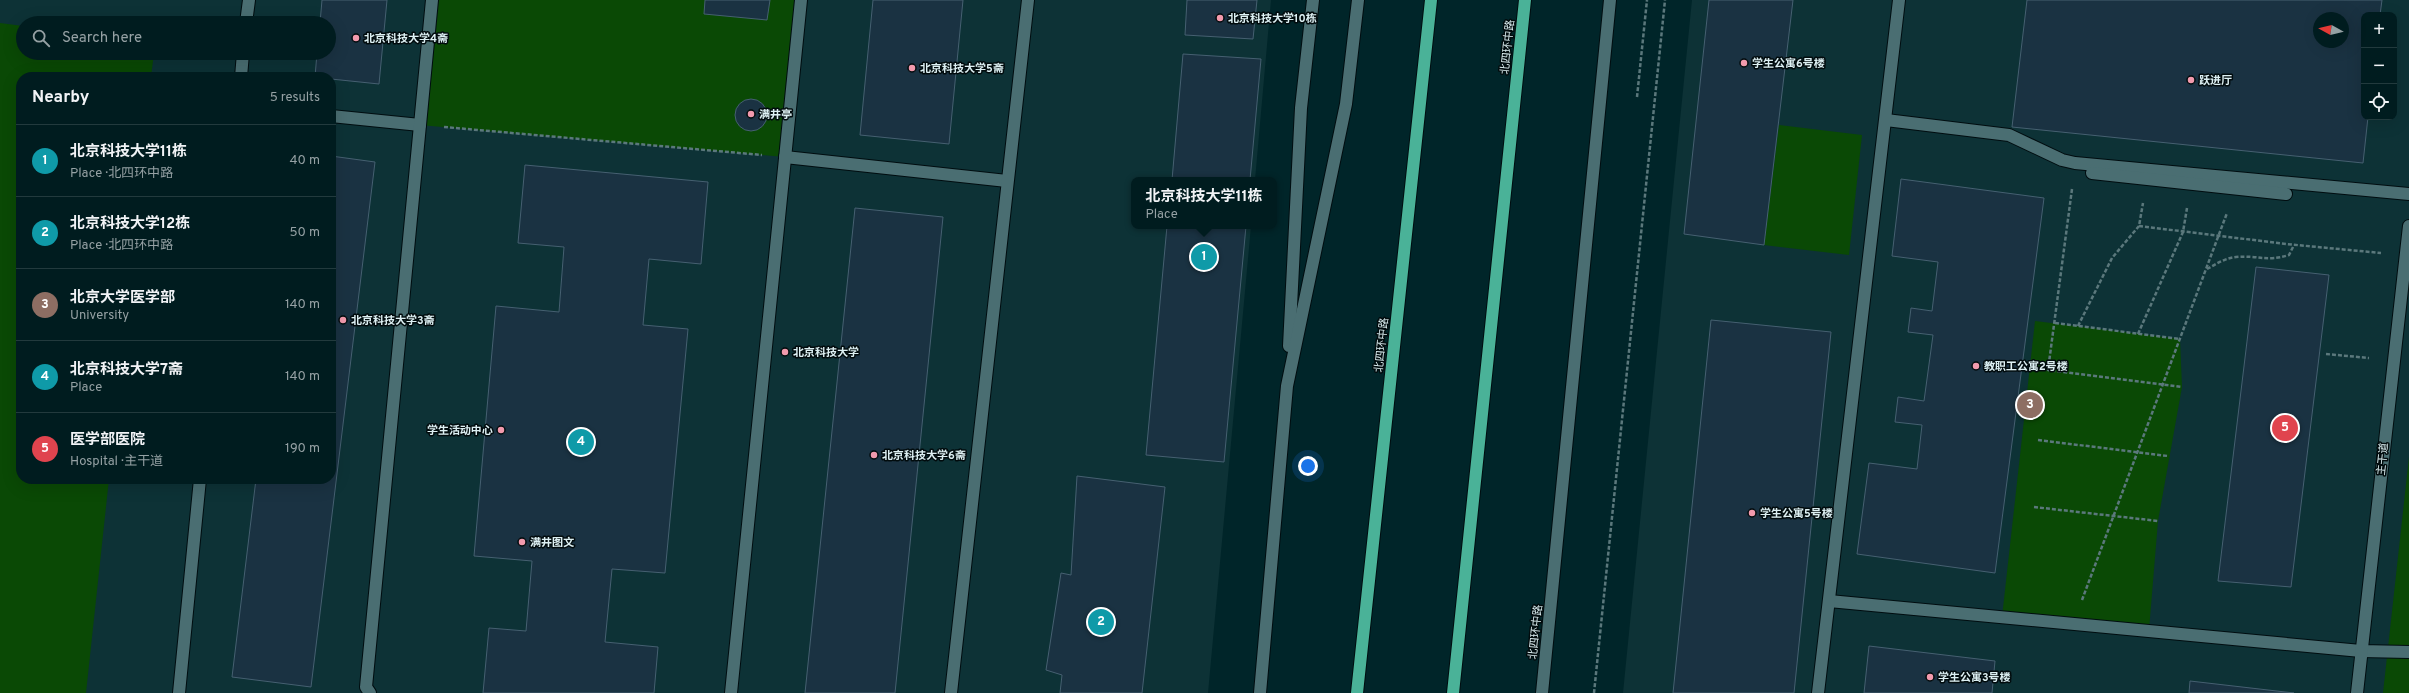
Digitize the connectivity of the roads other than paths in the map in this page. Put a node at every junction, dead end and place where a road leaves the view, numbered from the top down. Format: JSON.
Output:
{"nodes":[{"id":1,"x":249,"y":0,"type":"edge"},
{"id":2,"x":432,"y":0,"type":"edge"},
{"id":3,"x":801,"y":0,"type":"edge"},
{"id":4,"x":1028,"y":0,"type":"edge"},
{"id":5,"x":1313,"y":0,"type":"edge"},
{"id":6,"x":1358,"y":0,"type":"edge"},
{"id":7,"x":1431,"y":0,"type":"edge"},
{"id":8,"x":1525,"y":0,"type":"edge"},
{"id":9,"x":1610,"y":0,"type":"edge"},
{"id":10,"x":1899,"y":0,"type":"edge"},
{"id":11,"x":247,"y":16,"type":"edge"},
{"id":12,"x":242,"y":60,"type":"edge"},
{"id":13,"x":241,"y":72,"type":"edge"},
{"id":14,"x":336,"y":117,"type":"edge"},
{"id":15,"x":1886,"y":120,"type":"junction"},
{"id":16,"x":420,"y":125,"type":"junction"},
{"id":17,"x":785,"y":157,"type":"junction"},
{"id":18,"x":2092,"y":173,"type":"dead end"},
{"id":19,"x":1008,"y":181,"type":"junction"},
{"id":20,"x":2286,"y":194,"type":"dead end"},
{"id":21,"x":2409,"y":194,"type":"edge"},
{"id":22,"x":2409,"y":226,"type":"edge"},
{"id":23,"x":1287,"y":386,"type":"junction"},
{"id":24,"x":200,"y":484,"type":"edge"},
{"id":25,"x":1829,"y":601,"type":"junction"},
{"id":26,"x":2361,"y":651,"type":"junction"},
{"id":27,"x":2409,"y":652,"type":"edge"},
{"id":28,"x":179,"y":693,"type":"edge"},
{"id":29,"x":370,"y":693,"type":"edge"},
{"id":30,"x":731,"y":693,"type":"edge"},
{"id":31,"x":951,"y":693,"type":"edge"},
{"id":32,"x":1260,"y":693,"type":"edge"},
{"id":33,"x":1357,"y":693,"type":"edge"},
{"id":34,"x":1453,"y":693,"type":"edge"},
{"id":35,"x":1542,"y":693,"type":"edge"},
{"id":36,"x":1818,"y":693,"type":"edge"},
{"id":37,"x":2357,"y":693,"type":"edge"}],
"edges":[{"from":1,"to":11,"type":"street"},
{"from":2,"to":16,"type":"street"},
{"from":3,"to":17,"type":"street"},
{"from":4,"to":19,"type":"street"},
{"from":5,"to":23,"type":"street"},
{"from":6,"to":23,"type":"street"},
{"from":7,"to":33,"type":"highway","name":"北四环中路"},
{"from":8,"to":34,"type":"highway","name":"北四环中路"},
{"from":9,"to":35,"type":"street","name":"北四环中路"},
{"from":10,"to":15,"type":"street"},
{"from":12,"to":13,"type":"street"},
{"from":14,"to":16,"type":"street"},
{"from":15,"to":21,"type":"street"},
{"from":15,"to":25,"type":"street"},
{"from":16,"to":29,"type":"street"},
{"from":17,"to":19,"type":"street"},
{"from":17,"to":30,"type":"street"},
{"from":18,"to":20,"type":"street"},
{"from":19,"to":31,"type":"street"},
{"from":22,"to":26,"type":"street","name":"主干道"},
{"from":23,"to":32,"type":"street"},
{"from":24,"to":28,"type":"street"},
{"from":25,"to":26,"type":"street"},
{"from":25,"to":36,"type":"street"},
{"from":26,"to":27,"type":"street"},
{"from":26,"to":37,"type":"street","name":"主干道"}]}
